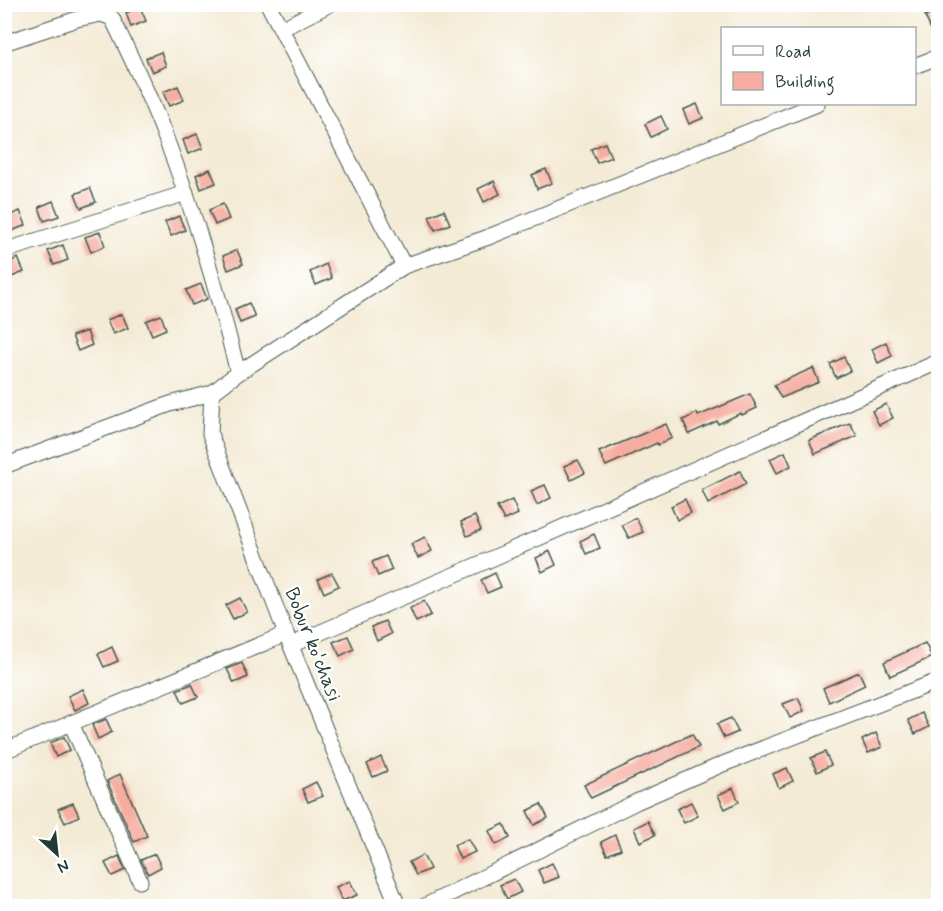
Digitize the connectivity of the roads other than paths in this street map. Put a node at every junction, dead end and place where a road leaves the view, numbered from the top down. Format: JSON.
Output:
{"nodes":[{"id":1,"x":268,"y":4,"type":"edge"},
{"id":2,"x":330,"y":4,"type":"edge"},
{"id":3,"x":281,"y":29,"type":"junction"},
{"id":4,"x":4,"y":43,"type":"edge"},
{"id":5,"x":939,"y":57,"type":"edge"},
{"id":6,"x":916,"y":66,"type":"edge"},
{"id":7,"x":815,"y":105,"type":"edge"},
{"id":8,"x":186,"y":193,"type":"junction"},
{"id":9,"x":4,"y":251,"type":"edge"},
{"id":10,"x":404,"y":266,"type":"junction"},
{"id":11,"x":939,"y":362,"type":"edge"},
{"id":12,"x":238,"y":374,"type":"junction"},
{"id":13,"x":212,"y":393,"type":"junction"},
{"id":14,"x":4,"y":466,"type":"edge"},
{"id":15,"x":289,"y":640,"type":"junction"},
{"id":16,"x":939,"y":681,"type":"edge"},
{"id":17,"x":71,"y":723,"type":"junction"},
{"id":18,"x":4,"y":751,"type":"edge"},
{"id":19,"x":140,"y":881,"type":"dead end"},
{"id":20,"x":398,"y":906,"type":"edge"},
{"id":21,"x":425,"y":906,"type":"edge"}],
"edges":[{"from":1,"to":3,"type":"street"},
{"from":2,"to":3,"type":"street"},
{"from":3,"to":10,"type":"street"},
{"from":4,"to":8,"type":"street"},
{"from":5,"to":6,"type":"street"},
{"from":7,"to":10,"type":"street"},
{"from":8,"to":9,"type":"street"},
{"from":8,"to":12,"type":"street"},
{"from":10,"to":12,"type":"street"},
{"from":11,"to":15,"type":"street"},
{"from":12,"to":13,"type":"street"},
{"from":13,"to":14,"type":"street"},
{"from":13,"to":15,"type":"street","name":"Bobur ko'chasi"},
{"from":15,"to":17,"type":"street"},
{"from":15,"to":20,"type":"street","name":"Bobur ko'chasi"},
{"from":16,"to":21,"type":"street"},
{"from":17,"to":18,"type":"street"},
{"from":17,"to":19,"type":"street"}]}
